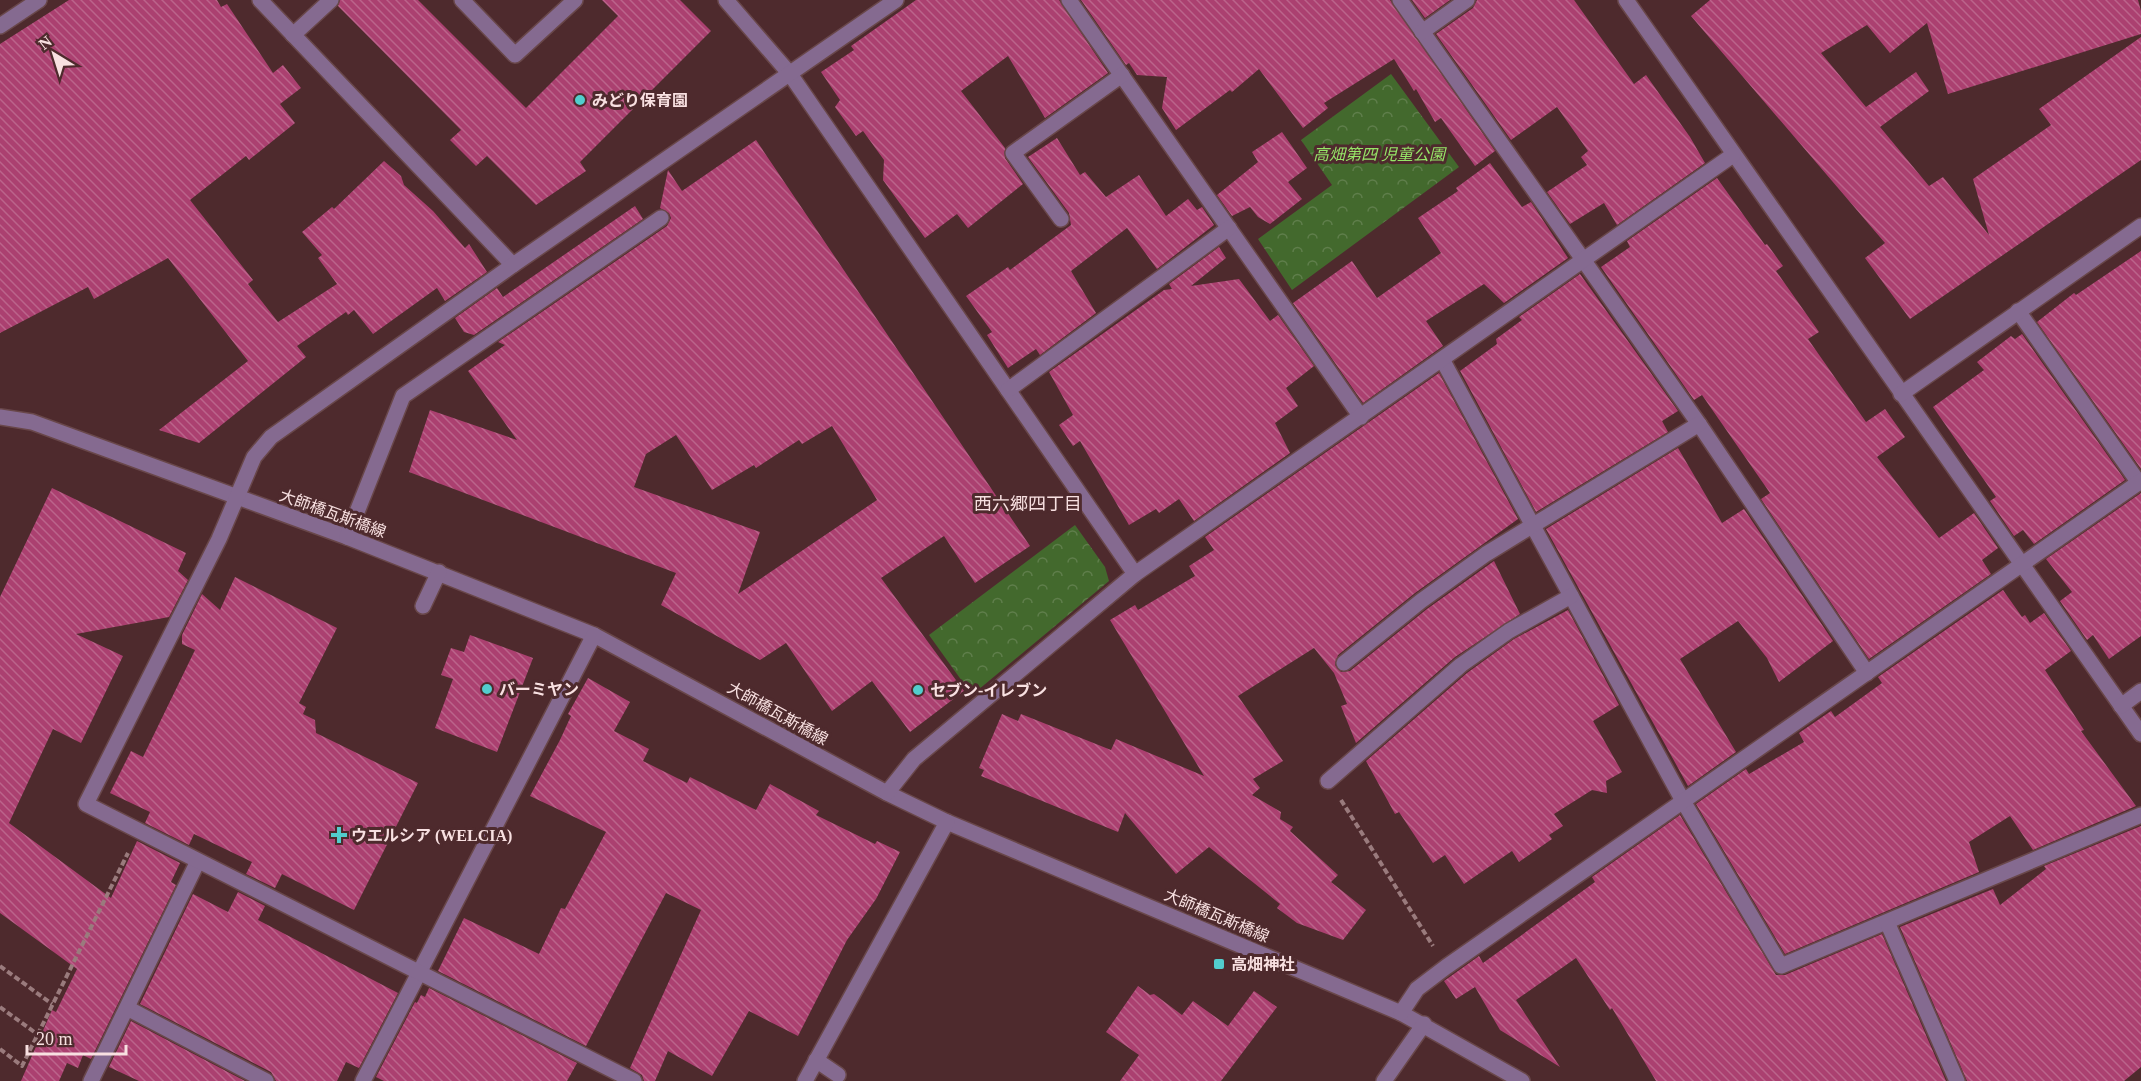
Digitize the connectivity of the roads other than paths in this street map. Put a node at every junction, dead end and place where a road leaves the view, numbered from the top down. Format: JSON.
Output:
{"nodes":[{"id":1,"x":39,"y":0,"type":"edge"},
{"id":2,"x":260,"y":0,"type":"edge"},
{"id":3,"x":331,"y":0,"type":"edge"},
{"id":4,"x":462,"y":0,"type":"edge"},
{"id":5,"x":575,"y":0,"type":"edge"},
{"id":6,"x":726,"y":0,"type":"edge"},
{"id":7,"x":1069,"y":0,"type":"edge"},
{"id":8,"x":1400,"y":0,"type":"edge"},
{"id":9,"x":1467,"y":0,"type":"edge"},
{"id":10,"x":1626,"y":0,"type":"edge"},
{"id":11,"x":885,"y":3,"type":"edge"},
{"id":12,"x":0,"y":26,"type":"edge"},
{"id":13,"x":1422,"y":32,"type":"junction"},
{"id":14,"x":293,"y":35,"type":"junction"},
{"id":15,"x":790,"y":74,"type":"junction"},
{"id":16,"x":1122,"y":75,"type":"junction"},
{"id":17,"x":1733,"y":155,"type":"junction"},
{"id":18,"x":661,"y":218,"type":"dead end"},
{"id":19,"x":1061,"y":219,"type":"dead end"},
{"id":20,"x":2141,"y":226,"type":"edge"},
{"id":21,"x":1229,"y":228,"type":"junction"},
{"id":22,"x":1583,"y":261,"type":"junction"},
{"id":23,"x":513,"y":265,"type":"junction"},
{"id":24,"x":2019,"y":311,"type":"junction"},
{"id":25,"x":1443,"y":361,"type":"junction"},
{"id":26,"x":1008,"y":390,"type":"junction"},
{"id":27,"x":1901,"y":394,"type":"junction"},
{"id":28,"x":0,"y":417,"type":"edge"},
{"id":29,"x":1361,"y":417,"type":"junction"},
{"id":30,"x":1699,"y":424,"type":"junction"},
{"id":31,"x":2140,"y":482,"type":"edge"},
{"id":32,"x":237,"y":498,"type":"junction"},
{"id":33,"x":1533,"y":525,"type":"junction"},
{"id":34,"x":347,"y":537,"type":"junction"},
{"id":35,"x":2020,"y":565,"type":"junction"},
{"id":36,"x":439,"y":573,"type":"junction"},
{"id":37,"x":1135,"y":574,"type":"junction"},
{"id":38,"x":1571,"y":596,"type":"junction"},
{"id":39,"x":423,"y":606,"type":"dead end"},
{"id":40,"x":594,"y":635,"type":"junction"},
{"id":41,"x":1344,"y":663,"type":"dead end"},
{"id":42,"x":1867,"y":673,"type":"junction"},
{"id":43,"x":2141,"y":692,"type":"edge"},
{"id":44,"x":2121,"y":706,"type":"junction"},
{"id":45,"x":2141,"y":734,"type":"edge"},
{"id":46,"x":1328,"y":781,"type":"road end"},
{"id":47,"x":887,"y":794,"type":"junction"},
{"id":48,"x":1683,"y":801,"type":"junction"},
{"id":49,"x":2141,"y":815,"type":"edge"},
{"id":50,"x":947,"y":822,"type":"junction"},
{"id":51,"x":198,"y":861,"type":"junction"},
{"id":52,"x":1887,"y":922,"type":"junction"},
{"id":53,"x":419,"y":972,"type":"junction"},
{"id":54,"x":127,"y":1008,"type":"junction"},
{"id":55,"x":1401,"y":1013,"type":"junction"},
{"id":56,"x":1424,"y":1024,"type":"junction"},
{"id":57,"x":816,"y":1060,"type":"junction"},
{"id":58,"x":838,"y":1075,"type":"dead end"},
{"id":59,"x":96,"y":1079,"type":"edge"},
{"id":60,"x":266,"y":1081,"type":"edge"},
{"id":61,"x":363,"y":1081,"type":"edge"},
{"id":62,"x":634,"y":1081,"type":"edge"},
{"id":63,"x":805,"y":1081,"type":"edge"},
{"id":64,"x":1384,"y":1081,"type":"edge"},
{"id":65,"x":1522,"y":1081,"type":"edge"},
{"id":66,"x":1958,"y":1081,"type":"edge"}],
"edges":[{"from":1,"to":12,"type":"street"},
{"from":2,"to":14,"type":"street"},
{"from":3,"to":14,"type":"street"},
{"from":4,"to":5,"type":"street"},
{"from":6,"to":15,"type":"street"},
{"from":7,"to":16,"type":"street"},
{"from":8,"to":13,"type":"street"},
{"from":9,"to":13,"type":"street"},
{"from":10,"to":17,"type":"street"},
{"from":11,"to":15,"type":"street"},
{"from":13,"to":22,"type":"street"},
{"from":14,"to":23,"type":"street"},
{"from":15,"to":23,"type":"street"},
{"from":15,"to":26,"type":"street"},
{"from":16,"to":19,"type":"street"},
{"from":16,"to":21,"type":"street"},
{"from":17,"to":22,"type":"street"},
{"from":17,"to":27,"type":"street"},
{"from":18,"to":34,"type":"street"},
{"from":20,"to":24,"type":"street"},
{"from":21,"to":26,"type":"street"},
{"from":21,"to":29,"type":"street"},
{"from":22,"to":25,"type":"street"},
{"from":22,"to":30,"type":"street"},
{"from":23,"to":32,"type":"street"},
{"from":24,"to":27,"type":"street"},
{"from":24,"to":31,"type":"street"},
{"from":25,"to":29,"type":"street"},
{"from":25,"to":33,"type":"street"},
{"from":26,"to":37,"type":"street"},
{"from":27,"to":35,"type":"street"},
{"from":28,"to":32,"type":"street","name":"大師橋瓦斯橋線"},
{"from":29,"to":37,"type":"street"},
{"from":30,"to":33,"type":"street"},
{"from":30,"to":42,"type":"street"},
{"from":31,"to":35,"type":"street"},
{"from":32,"to":34,"type":"street","name":"大師橋瓦斯橋線"},
{"from":32,"to":51,"type":"street"},
{"from":33,"to":38,"type":"street"},
{"from":33,"to":41,"type":"street"},
{"from":34,"to":36,"type":"street","name":"大師橋瓦斯橋線"},
{"from":35,"to":42,"type":"street"},
{"from":35,"to":44,"type":"street"},
{"from":36,"to":39,"type":"street"},
{"from":36,"to":40,"type":"street","name":"大師橋瓦斯橋線"},
{"from":37,"to":47,"type":"street"},
{"from":38,"to":46,"type":"street"},
{"from":38,"to":48,"type":"street"},
{"from":40,"to":47,"type":"street","name":"大師橋瓦斯橋線"},
{"from":40,"to":53,"type":"street"},
{"from":42,"to":48,"type":"street"},
{"from":43,"to":44,"type":"street"},
{"from":44,"to":45,"type":"street"},
{"from":47,"to":50,"type":"street","name":"大師橋瓦斯橋線"},
{"from":48,"to":52,"type":"street"},
{"from":48,"to":55,"type":"street"},
{"from":49,"to":52,"type":"street"},
{"from":50,"to":55,"type":"street","name":"大師橋瓦斯橋線"},
{"from":50,"to":57,"type":"street"},
{"from":51,"to":53,"type":"street"},
{"from":51,"to":54,"type":"street"},
{"from":52,"to":66,"type":"street"},
{"from":53,"to":61,"type":"street"},
{"from":53,"to":62,"type":"street"},
{"from":54,"to":59,"type":"street"},
{"from":54,"to":60,"type":"street"},
{"from":55,"to":56,"type":"street","name":"大師橋瓦斯橋線"},
{"from":56,"to":64,"type":"street"},
{"from":56,"to":65,"type":"street","name":"大師橋瓦斯橋線"},
{"from":57,"to":58,"type":"street"},
{"from":57,"to":63,"type":"street"}]}
